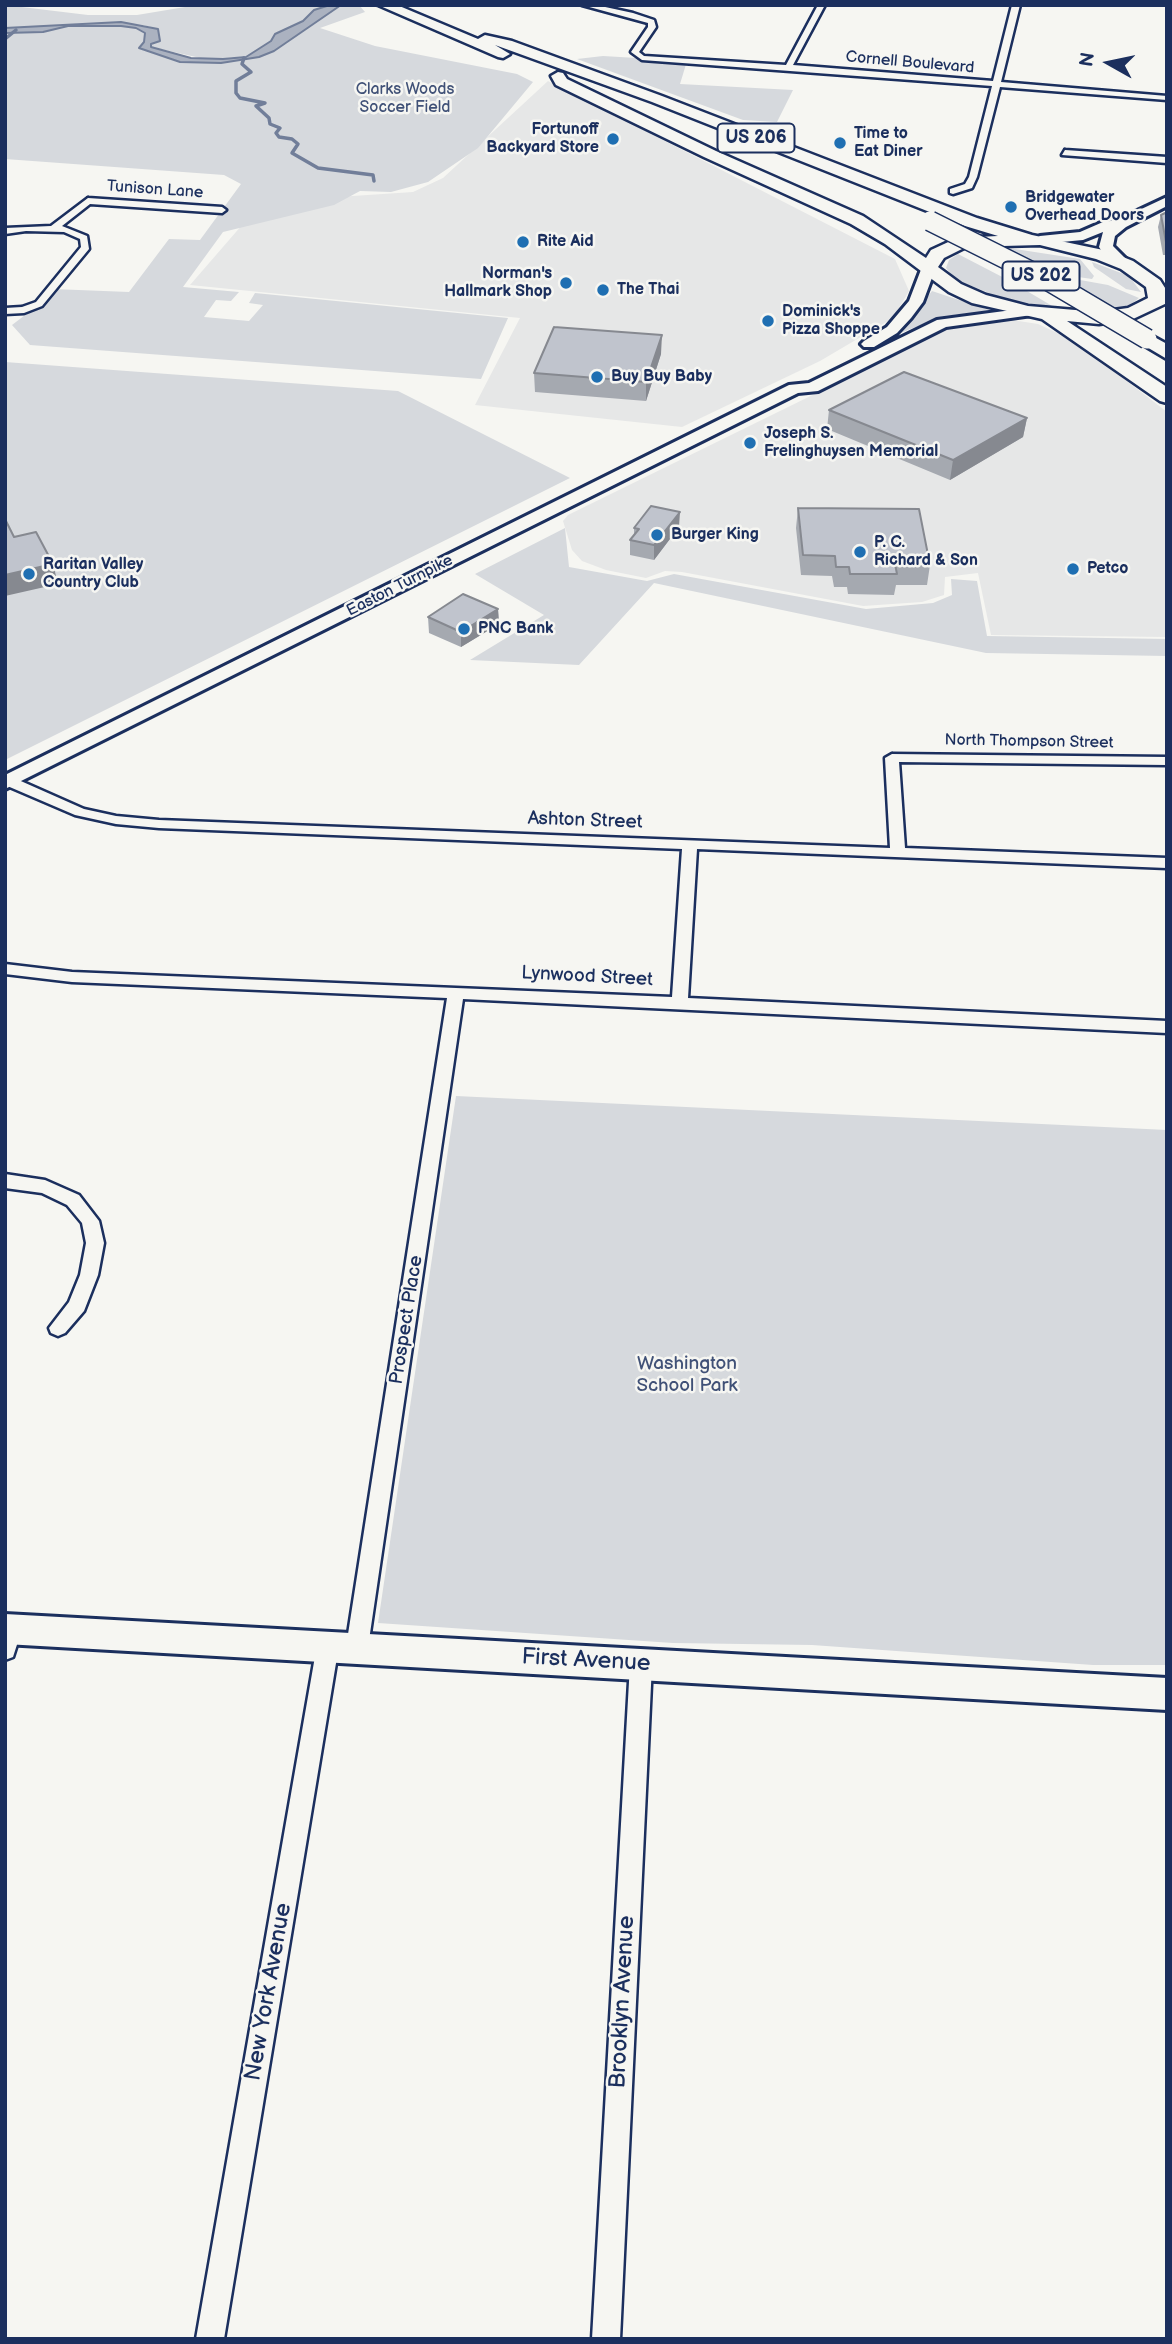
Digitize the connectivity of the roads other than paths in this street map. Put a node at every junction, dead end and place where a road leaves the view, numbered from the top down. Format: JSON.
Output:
{"nodes":[{"id":1,"x":386,"y":5,"type":"edge"},
{"id":2,"x":402,"y":5,"type":"edge"},
{"id":3,"x":585,"y":5,"type":"edge"},
{"id":4,"x":822,"y":5,"type":"edge"},
{"id":5,"x":1016,"y":5,"type":"edge"},
{"id":6,"x":485,"y":39,"type":"junction"},
{"id":7,"x":788,"y":67,"type":"junction"},
{"id":8,"x":998,"y":85,"type":"junction"},
{"id":9,"x":1167,"y":98,"type":"edge"},
{"id":10,"x":1065,"y":153,"type":"dead end"},
{"id":11,"x":1167,"y":160,"type":"edge"},
{"id":12,"x":798,"y":184,"type":"junction"},
{"id":13,"x":953,"y":191,"type":"dead end"},
{"id":14,"x":1167,"y":201,"type":"edge"},
{"id":15,"x":222,"y":210,"type":"dead end"},
{"id":16,"x":1121,"y":224,"type":"junction"},
{"id":17,"x":54,"y":228,"type":"junction"},
{"id":18,"x":5,"y":231,"type":"edge"},
{"id":19,"x":1034,"y":240,"type":"junction"},
{"id":20,"x":1125,"y":264,"type":"junction"},
{"id":21,"x":929,"y":267,"type":"junction"},
{"id":22,"x":1167,"y":274,"type":"edge"},
{"id":23,"x":919,"y":292,"type":"junction"},
{"id":24,"x":1160,"y":299,"type":"edge"},
{"id":25,"x":5,"y":311,"type":"edge"},
{"id":26,"x":1033,"y":313,"type":"junction"},
{"id":27,"x":1164,"y":324,"type":"dead end"},
{"id":28,"x":1138,"y":341,"type":"junction"},
{"id":29,"x":1167,"y":353,"type":"edge"},
{"id":30,"x":1167,"y":371,"type":"edge"},
{"id":31,"x":795,"y":388,"type":"junction"},
{"id":32,"x":1167,"y":397,"type":"edge"},
{"id":33,"x":1167,"y":761,"type":"edge"},
{"id":34,"x":7,"y":782,"type":"edge"},
{"id":35,"x":690,"y":845,"type":"junction"},
{"id":36,"x":898,"y":853,"type":"junction"},
{"id":37,"x":1167,"y":863,"type":"edge"},
{"id":38,"x":5,"y":969,"type":"edge"},
{"id":39,"x":456,"y":992,"type":"junction"},
{"id":40,"x":680,"y":1003,"type":"junction"},
{"id":41,"x":1167,"y":1027,"type":"edge"},
{"id":42,"x":5,"y":1181,"type":"edge"},
{"id":43,"x":58,"y":1328,"type":"dead end"},
{"id":44,"x":7,"y":1636,"type":"edge"},
{"id":45,"x":343,"y":1646,"type":"junction"},
{"id":46,"x":641,"y":1664,"type":"junction"},
{"id":47,"x":1167,"y":1694,"type":"edge"},
{"id":48,"x":210,"y":2339,"type":"edge"},
{"id":49,"x":606,"y":2339,"type":"edge"}],
"edges":[{"from":1,"to":12,"type":"highway"},
{"from":2,"to":6,"type":"highway","number":"US 202"},
{"from":3,"to":7,"type":"street","name":"Cornell Boulevard"},
{"from":4,"to":7,"type":"street"},
{"from":5,"to":8,"type":"street"},
{"from":6,"to":19,"type":"highway","number":"US 206"},
{"from":6,"to":28,"type":"highway","number":"US 202"},
{"from":7,"to":8,"type":"street","name":"Cornell Boulevard"},
{"from":8,"to":9,"type":"street","name":"Cornell Boulevard"},
{"from":8,"to":13,"type":"street"},
{"from":10,"to":11,"type":"street"},
{"from":12,"to":21,"type":"highway"},
{"from":12,"to":23,"type":"highway"},
{"from":14,"to":16,"type":"street"},
{"from":15,"to":17,"type":"street","name":"Tunison Lane"},
{"from":16,"to":19,"type":"street"},
{"from":16,"to":20,"type":"street"},
{"from":17,"to":18,"type":"street"},
{"from":17,"to":25,"type":"street"},
{"from":19,"to":20,"type":"highway","number":"US 206"},
{"from":19,"to":21,"type":"highway","number":"US 206"},
{"from":20,"to":22,"type":"highway","number":"US 206"},
{"from":20,"to":24,"type":"highway","number":"US 206"},
{"from":21,"to":23,"type":"main road","name":"Easton Turnpike"},
{"from":21,"to":26,"type":"highway"},
{"from":23,"to":31,"type":"main road","name":"Easton Turnpike"},
{"from":24,"to":26,"type":"highway"},
{"from":24,"to":27,"type":"highway"},
{"from":26,"to":31,"type":"street","name":"Easton Turnpike"},
{"from":26,"to":32,"type":"highway"},
{"from":28,"to":29,"type":"highway","number":"US 202"},
{"from":28,"to":30,"type":"highway","number":"US 202"},
{"from":31,"to":34,"type":"main road","name":"Easton Turnpike"},
{"from":33,"to":36,"type":"street","name":"North Thompson Street"},
{"from":34,"to":35,"type":"street","name":"Ashton Street"},
{"from":35,"to":36,"type":"street","name":"Ashton Street"},
{"from":35,"to":40,"type":"street"},
{"from":36,"to":37,"type":"street","name":"Ashton Street"},
{"from":38,"to":39,"type":"street","name":"Lynwood Street"},
{"from":39,"to":40,"type":"street","name":"Lynwood Street"},
{"from":39,"to":45,"type":"street","name":"Prospect Place"},
{"from":40,"to":41,"type":"street","name":"Lynwood Street"},
{"from":42,"to":43,"type":"street"},
{"from":44,"to":45,"type":"street","name":"First Avenue"},
{"from":45,"to":46,"type":"street","name":"First Avenue"},
{"from":45,"to":48,"type":"street","name":"New York Avenue"},
{"from":46,"to":47,"type":"street","name":"First Avenue"},
{"from":46,"to":49,"type":"street","name":"Brooklyn Avenue"}]}
